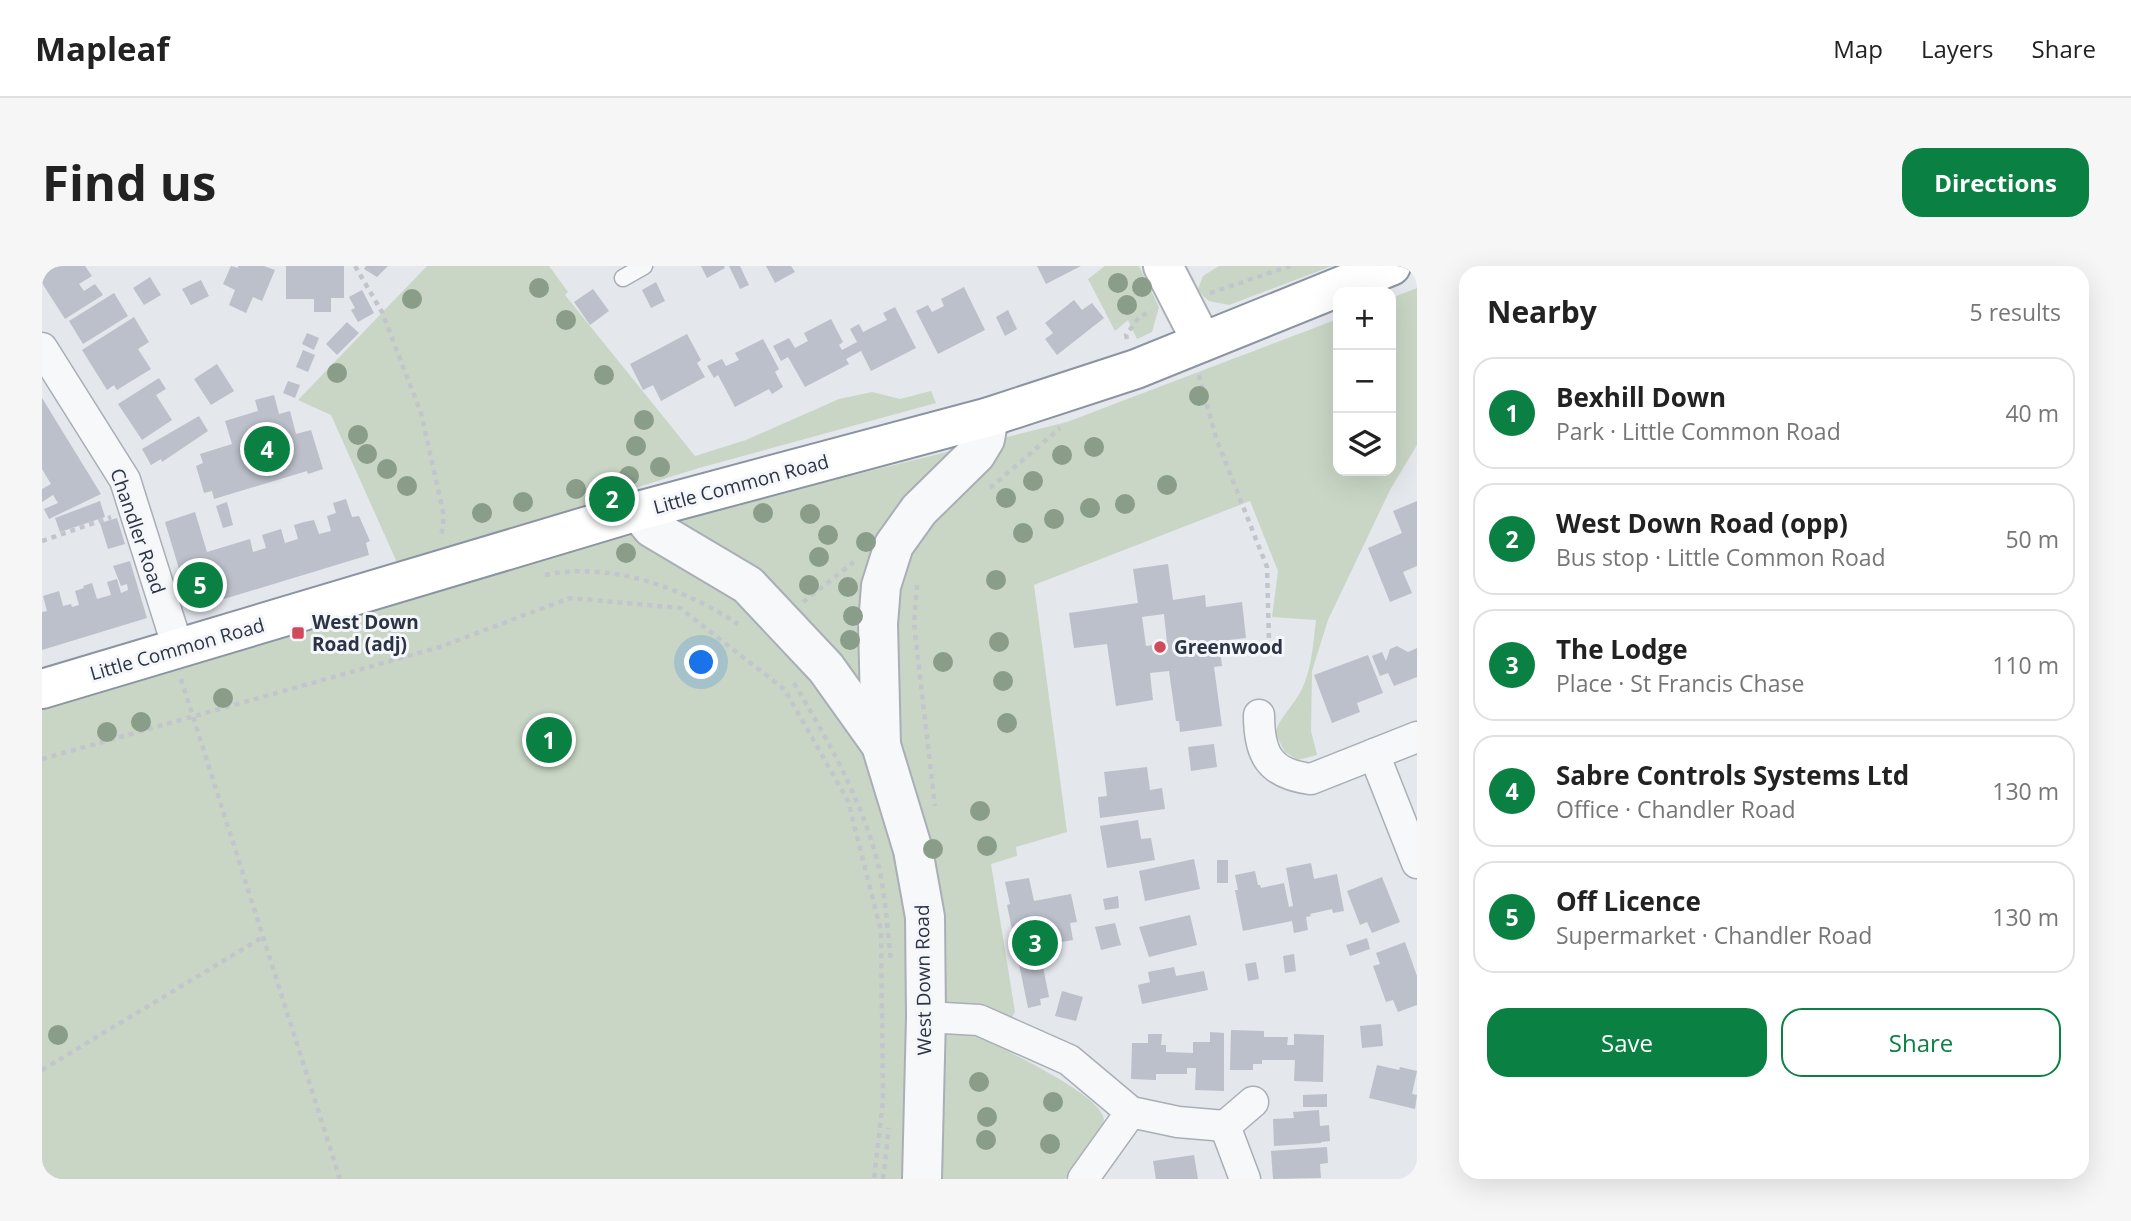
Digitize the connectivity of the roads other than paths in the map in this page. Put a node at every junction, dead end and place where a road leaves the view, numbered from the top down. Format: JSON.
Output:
{"nodes":[{"id":1,"x":644,"y":266,"type":"edge"},
{"id":2,"x":1391,"y":266,"type":"edge"},
{"id":3,"x":1173,"y":269,"type":"edge"},
{"id":4,"x":623,"y":278,"type":"dead end"},
{"id":5,"x":42,"y":348,"type":"edge"},
{"id":6,"x":1195,"y":358,"type":"junction"},
{"id":7,"x":989,"y":417,"type":"junction"},
{"id":8,"x":638,"y":512,"type":"junction"},
{"id":9,"x":179,"y":662,"type":"junction"},
{"id":10,"x":42,"y":689,"type":"edge"},
{"id":11,"x":1258,"y":715,"type":"dead end"},
{"id":12,"x":1417,"y":737,"type":"edge"},
{"id":13,"x":881,"y":745,"type":"junction"},
{"id":14,"x":1374,"y":754,"type":"junction"},
{"id":15,"x":1417,"y":863,"type":"edge"},
{"id":16,"x":926,"y":1017,"type":"junction"},
{"id":17,"x":1253,"y":1102,"type":"dead end"},
{"id":18,"x":1130,"y":1112,"type":"junction"},
{"id":19,"x":1225,"y":1126,"type":"junction"},
{"id":20,"x":922,"y":1179,"type":"edge"},
{"id":21,"x":1083,"y":1179,"type":"edge"},
{"id":22,"x":1245,"y":1179,"type":"edge"}],
"edges":[{"from":1,"to":4,"type":"lane"},
{"from":2,"to":6,"type":"main road","name":"Little Common Road"},
{"from":3,"to":6,"type":"main road"},
{"from":5,"to":9,"type":"street","name":"Chandler Road"},
{"from":6,"to":7,"type":"main road","name":"Little Common Road"},
{"from":7,"to":8,"type":"main road","name":"Little Common Road"},
{"from":7,"to":13,"type":"street","name":"West Down Road"},
{"from":8,"to":9,"type":"main road","name":"Little Common Road"},
{"from":8,"to":13,"type":"street","name":"West Down Road"},
{"from":9,"to":10,"type":"main road","name":"Little Common Road"},
{"from":11,"to":14,"type":"street"},
{"from":12,"to":14,"type":"street"},
{"from":13,"to":16,"type":"street","name":"West Down Road"},
{"from":14,"to":15,"type":"street"},
{"from":16,"to":18,"type":"street"},
{"from":16,"to":20,"type":"street","name":"West Down Road"},
{"from":17,"to":19,"type":"street"},
{"from":18,"to":19,"type":"street"},
{"from":18,"to":21,"type":"street"},
{"from":19,"to":22,"type":"street"}]}
